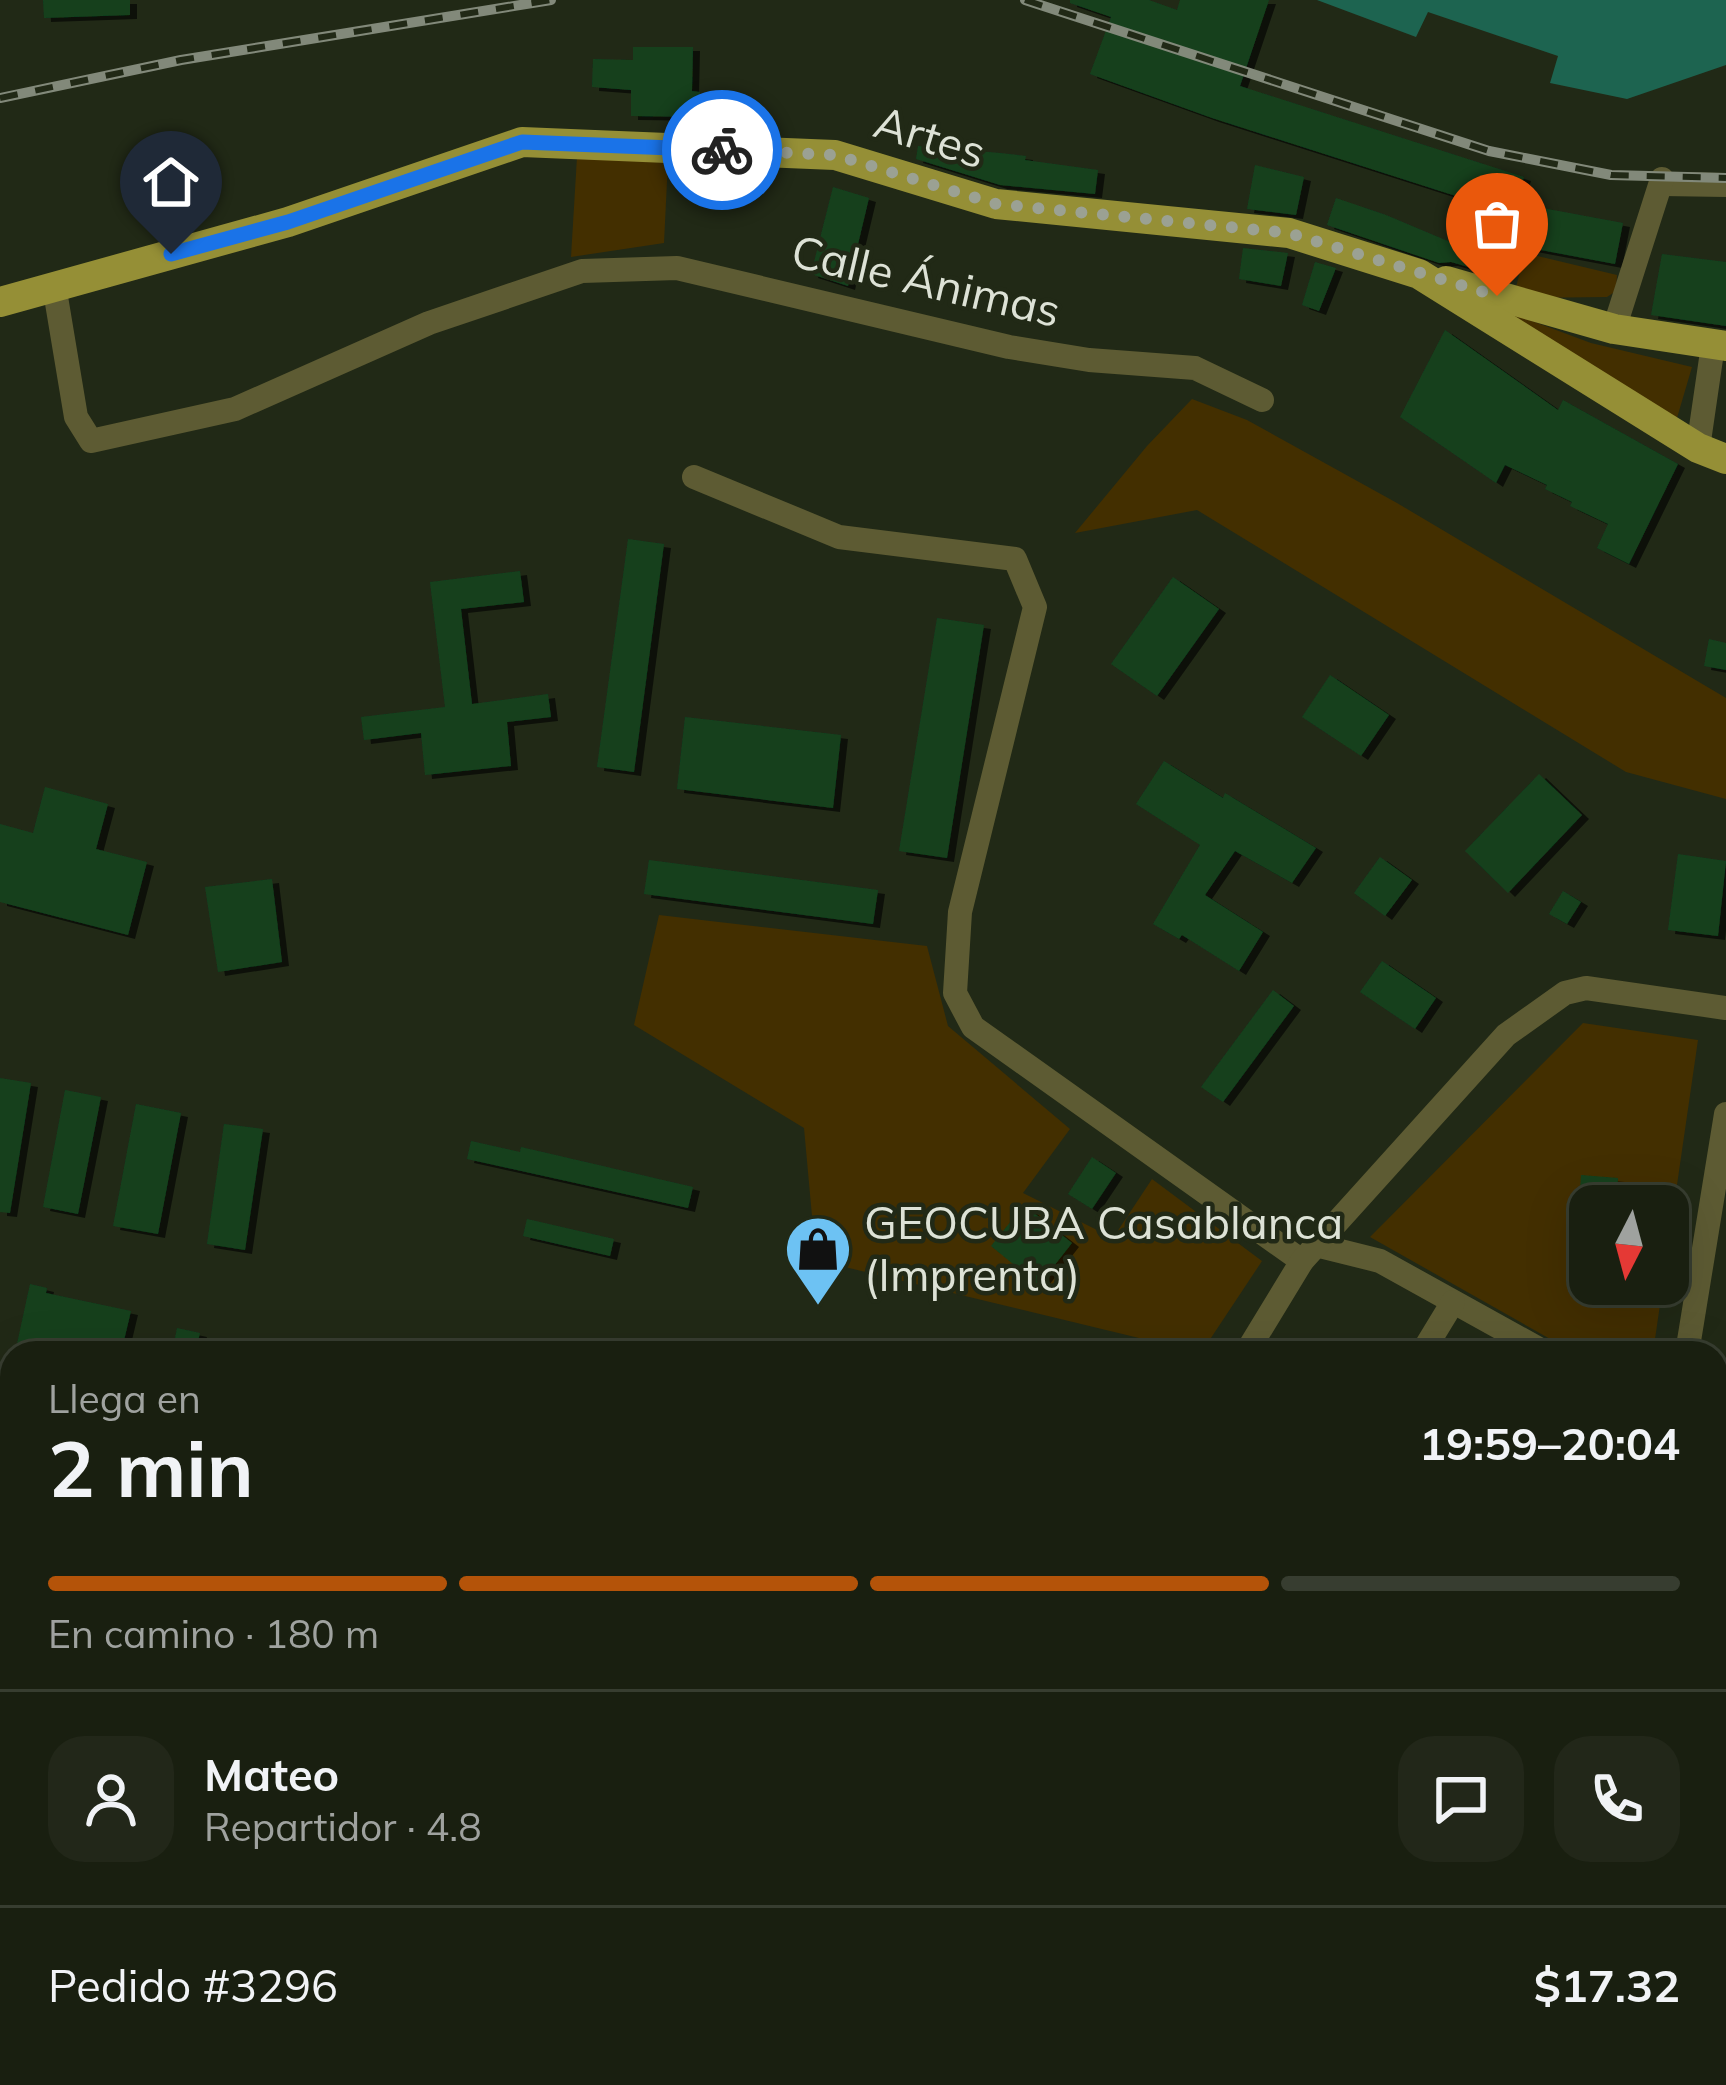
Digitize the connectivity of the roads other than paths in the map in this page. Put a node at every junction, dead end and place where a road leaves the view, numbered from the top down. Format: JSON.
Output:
{"nodes":[{"id":1,"x":1726,"y":185,"type":"edge"},
{"id":2,"x":1419,"y":274,"type":"junction"},
{"id":3,"x":53,"y":285,"type":"junction"},
{"id":4,"x":0,"y":302,"type":"edge"},
{"id":5,"x":1614,"y":329,"type":"junction"},
{"id":6,"x":1719,"y":346,"type":"edge"},
{"id":7,"x":1262,"y":400,"type":"dead end"},
{"id":8,"x":1712,"y":454,"type":"edge"},
{"id":9,"x":694,"y":477,"type":"dead end"},
{"id":10,"x":1726,"y":1008,"type":"edge"},
{"id":11,"x":1726,"y":1114,"type":"edge"},
{"id":12,"x":1309,"y":1253,"type":"junction"},
{"id":13,"x":1453,"y":1302,"type":"junction"},
{"id":14,"x":1254,"y":1341,"type":"edge"},
{"id":15,"x":1429,"y":1341,"type":"edge"},
{"id":16,"x":1524,"y":1341,"type":"edge"},
{"id":17,"x":1689,"y":1341,"type":"edge"}],
"edges":[{"from":1,"to":5,"type":"street"},
{"from":2,"to":3,"type":"main road","name":"Artes"},
{"from":2,"to":5,"type":"main road"},
{"from":2,"to":8,"type":"main road","name":"Artes"},
{"from":3,"to":4,"type":"main road","name":"Artes"},
{"from":3,"to":7,"type":"street","name":"Calle Ánimas"},
{"from":5,"to":6,"type":"main road"},
{"from":6,"to":8,"type":"street"},
{"from":9,"to":12,"type":"street"},
{"from":10,"to":12,"type":"street"},
{"from":11,"to":17,"type":"street"},
{"from":12,"to":13,"type":"street"},
{"from":12,"to":14,"type":"street"},
{"from":13,"to":15,"type":"street"},
{"from":13,"to":16,"type":"street"}]}
